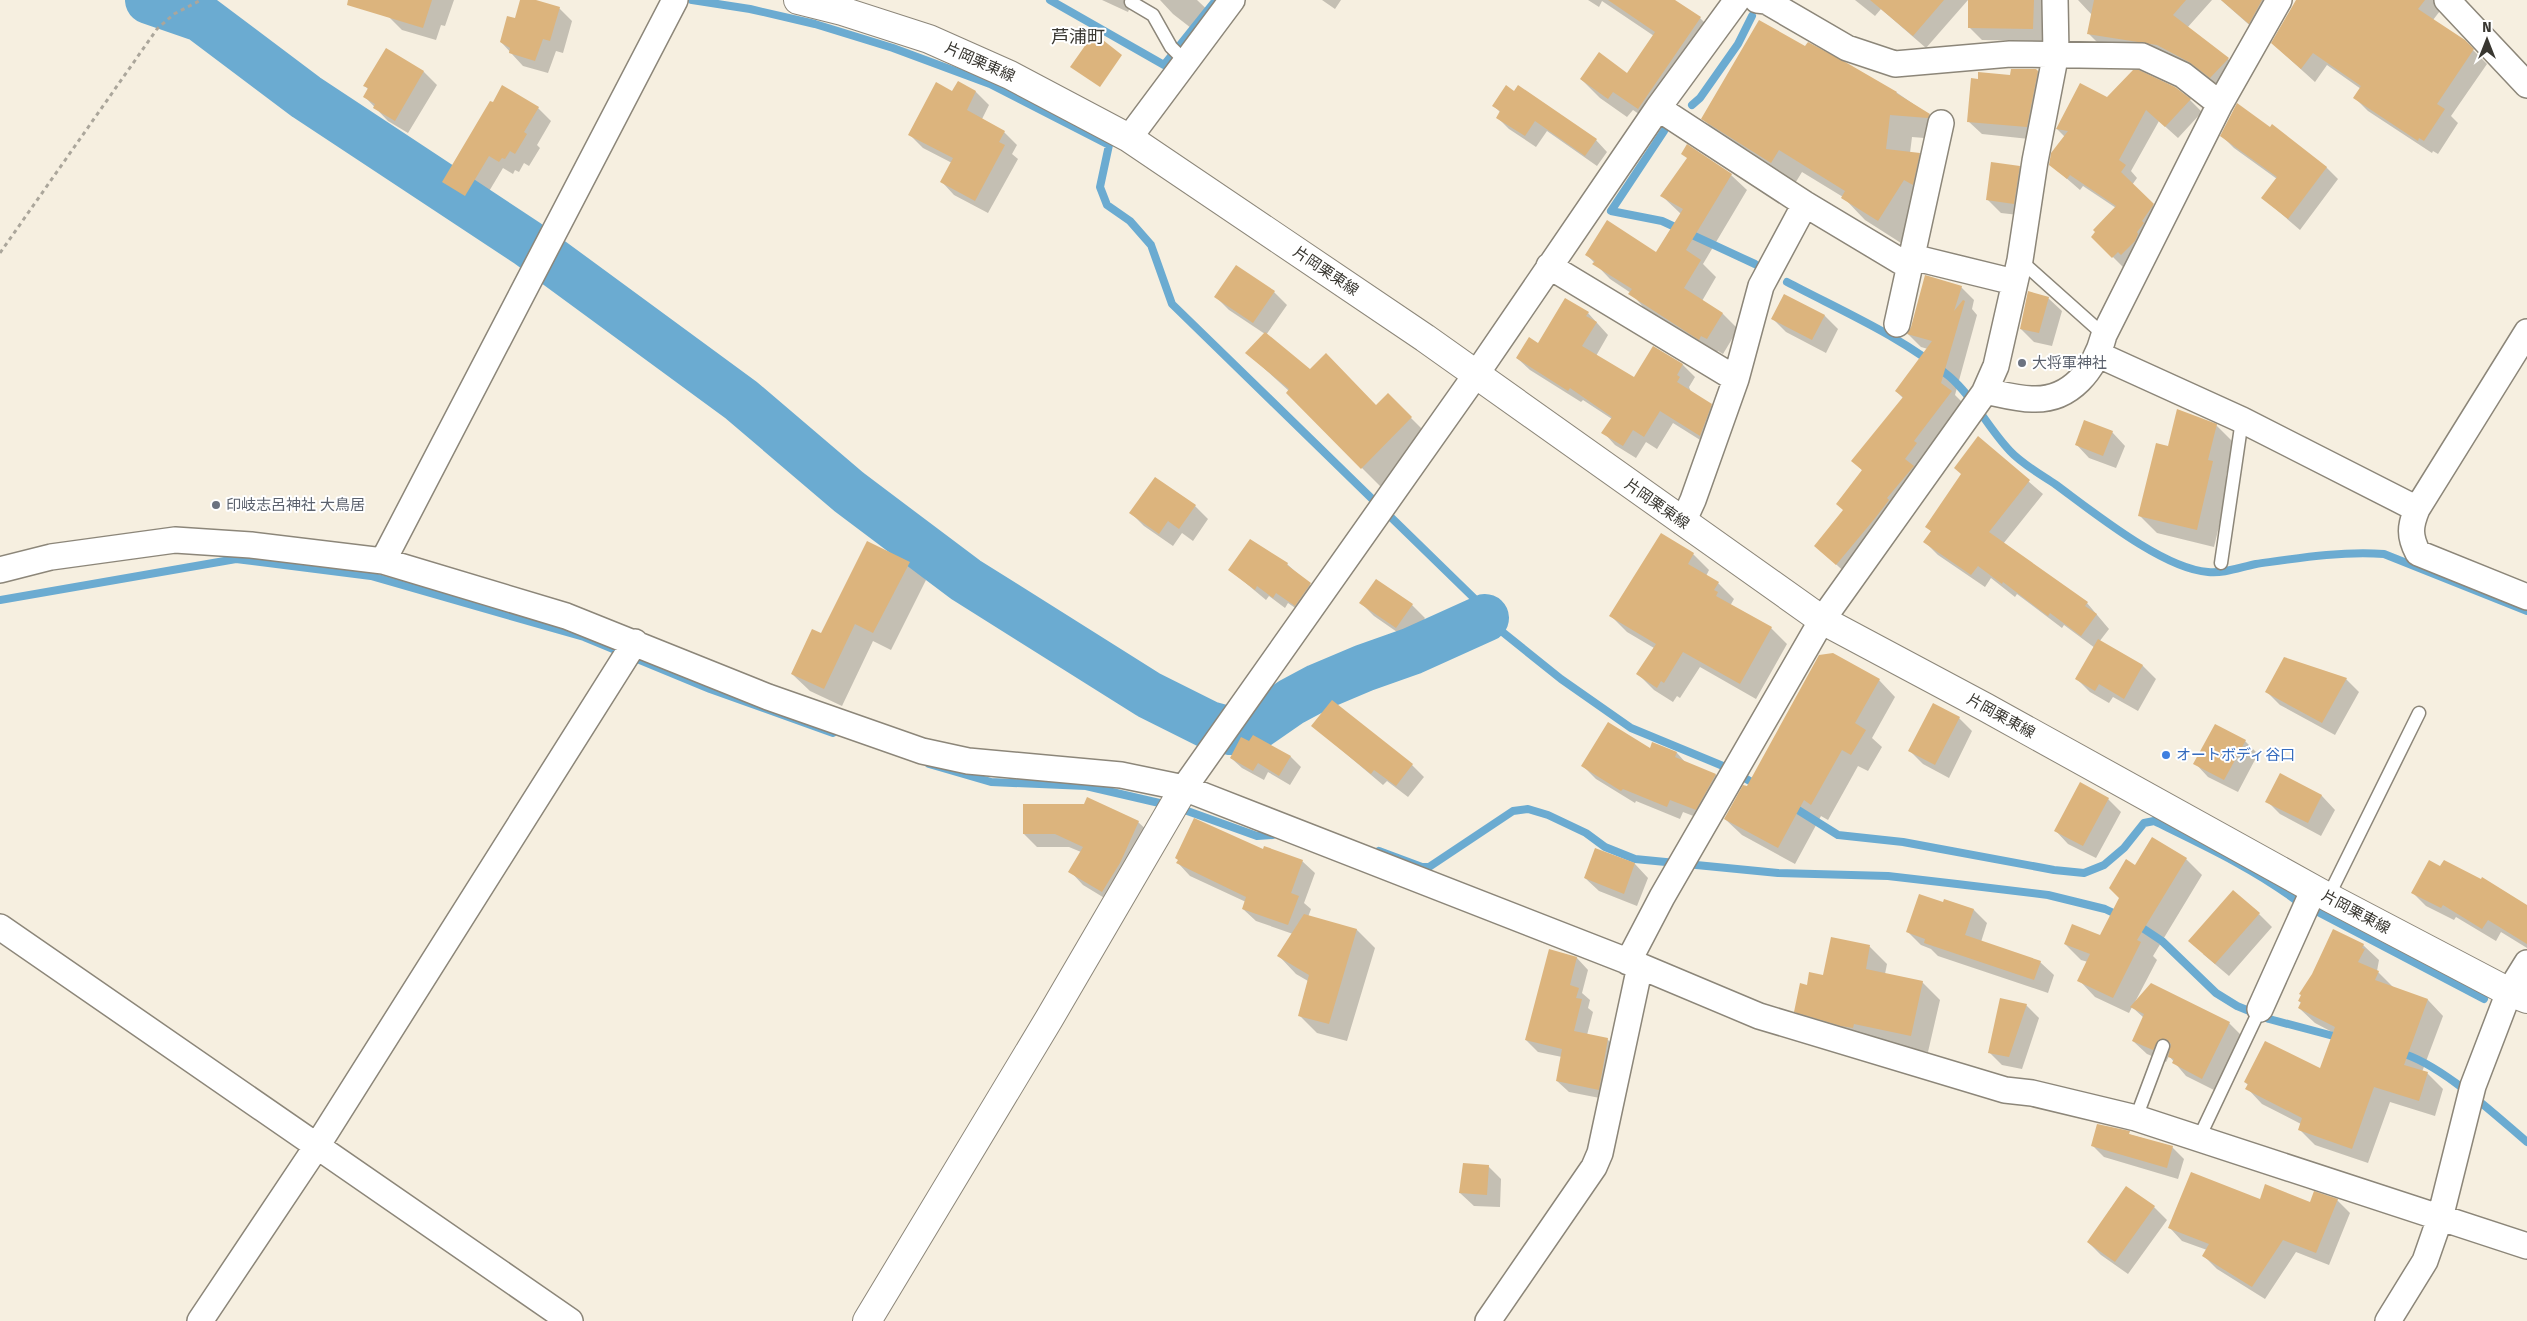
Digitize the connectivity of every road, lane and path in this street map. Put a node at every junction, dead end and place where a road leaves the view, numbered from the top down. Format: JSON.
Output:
{"nodes":[{"id":1,"x":201,"y":0,"type":"edge"},
{"id":2,"x":675,"y":0,"type":"edge"},
{"id":3,"x":798,"y":0,"type":"edge"},
{"id":4,"x":1132,"y":0,"type":"edge"},
{"id":5,"x":1737,"y":0,"type":"edge"},
{"id":6,"x":1757,"y":0,"type":"edge"},
{"id":7,"x":2055,"y":0,"type":"edge"},
{"id":8,"x":2279,"y":0,"type":"edge"},
{"id":9,"x":2447,"y":0,"type":"edge"},
{"id":10,"x":1228,"y":2,"type":"edge"},
{"id":11,"x":2056,"y":53,"type":"junction"},
{"id":12,"x":1180,"y":56,"type":"junction"},
{"id":13,"x":2527,"y":85,"type":"edge"},
{"id":14,"x":2220,"y":104,"type":"junction"},
{"id":15,"x":1658,"y":108,"type":"junction"},
{"id":16,"x":1941,"y":123,"type":"dead end"},
{"id":17,"x":1129,"y":138,"type":"junction"},
{"id":18,"x":1805,"y":204,"type":"junction"},
{"id":19,"x":0,"y":253,"type":"edge"},
{"id":20,"x":1911,"y":262,"type":"junction"},
{"id":21,"x":1549,"y":266,"type":"junction"},
{"id":22,"x":2017,"y":271,"type":"junction"},
{"id":23,"x":1897,"y":324,"type":"dead end"},
{"id":24,"x":2527,"y":332,"type":"edge"},
{"id":25,"x":2102,"y":345,"type":"junction"},
{"id":26,"x":1475,"y":376,"type":"junction"},
{"id":27,"x":1736,"y":379,"type":"junction"},
{"id":28,"x":1985,"y":392,"type":"junction"},
{"id":29,"x":2242,"y":420,"type":"junction"},
{"id":30,"x":2417,"y":509,"type":"junction"},
{"id":31,"x":1683,"y":522,"type":"junction"},
{"id":32,"x":383,"y":561,"type":"junction"},
{"id":33,"x":2221,"y":563,"type":"dead end"},
{"id":34,"x":0,"y":570,"type":"edge"},
{"id":35,"x":2527,"y":598,"type":"edge"},
{"id":36,"x":1822,"y":620,"type":"junction"},
{"id":37,"x":635,"y":642,"type":"junction"},
{"id":38,"x":2419,"y":713,"type":"dead end"},
{"id":39,"x":1184,"y":788,"type":"junction"},
{"id":40,"x":2321,"y":893,"type":"junction"},
{"id":41,"x":0,"y":927,"type":"edge"},
{"id":42,"x":2527,"y":963,"type":"edge"},
{"id":43,"x":1634,"y":964,"type":"junction"},
{"id":44,"x":2518,"y":996,"type":"edge"},
{"id":45,"x":2260,"y":1009,"type":"joint"},
{"id":46,"x":2163,"y":1046,"type":"dead end"},
{"id":47,"x":2136,"y":1118,"type":"junction"},
{"id":48,"x":2198,"y":1140,"type":"junction"},
{"id":49,"x":317,"y":1146,"type":"junction"},
{"id":50,"x":2440,"y":1218,"type":"junction"},
{"id":51,"x":2527,"y":1246,"type":"edge"},
{"id":52,"x":200,"y":1321,"type":"edge"},
{"id":53,"x":570,"y":1321,"type":"edge"},
{"id":54,"x":867,"y":1321,"type":"edge"},
{"id":55,"x":1488,"y":1321,"type":"edge"},
{"id":56,"x":2388,"y":1321,"type":"edge"}],
"edges":[{"from":1,"to":19,"type":"path"},
{"from":2,"to":32,"type":"street"},
{"from":3,"to":17,"type":"main road","name":"片岡栗東線"},
{"from":4,"to":12,"type":"lane"},
{"from":5,"to":15,"type":"street"},
{"from":6,"to":11,"type":"street"},
{"from":7,"to":11,"type":"street"},
{"from":8,"to":14,"type":"street"},
{"from":9,"to":13,"type":"street"},
{"from":10,"to":12,"type":"street"},
{"from":11,"to":14,"type":"street"},
{"from":11,"to":22,"type":"street"},
{"from":12,"to":17,"type":"street"},
{"from":14,"to":25,"type":"street"},
{"from":15,"to":18,"type":"street"},
{"from":15,"to":21,"type":"street"},
{"from":16,"to":20,"type":"street"},
{"from":17,"to":26,"type":"main road","name":"片岡栗東線"},
{"from":18,"to":20,"type":"street"},
{"from":18,"to":27,"type":"street"},
{"from":20,"to":22,"type":"street"},
{"from":20,"to":23,"type":"street"},
{"from":21,"to":26,"type":"street"},
{"from":21,"to":27,"type":"street"},
{"from":22,"to":25,"type":"lane"},
{"from":22,"to":28,"type":"street"},
{"from":24,"to":30,"type":"street"},
{"from":25,"to":28,"type":"street"},
{"from":25,"to":29,"type":"street"},
{"from":26,"to":31,"type":"main road","name":"片岡栗東線"},
{"from":26,"to":39,"type":"street"},
{"from":27,"to":31,"type":"street"},
{"from":28,"to":36,"type":"street"},
{"from":29,"to":30,"type":"street"},
{"from":29,"to":33,"type":"lane"},
{"from":30,"to":35,"type":"street"},
{"from":31,"to":36,"type":"main road","name":"片岡栗東線"},
{"from":32,"to":34,"type":"street"},
{"from":32,"to":37,"type":"street"},
{"from":36,"to":40,"type":"main road","name":"片岡栗東線"},
{"from":36,"to":43,"type":"street"},
{"from":37,"to":39,"type":"street"},
{"from":37,"to":49,"type":"street"},
{"from":38,"to":40,"type":"lane"},
{"from":39,"to":43,"type":"street"},
{"from":39,"to":54,"type":"main road"},
{"from":40,"to":44,"type":"main road","name":"片岡栗東線"},
{"from":40,"to":45,"type":"street"},
{"from":41,"to":49,"type":"street"},
{"from":42,"to":44,"type":"street"},
{"from":43,"to":47,"type":"street"},
{"from":43,"to":55,"type":"street"},
{"from":44,"to":50,"type":"street"},
{"from":45,"to":48,"type":"lane"},
{"from":46,"to":47,"type":"lane"},
{"from":47,"to":48,"type":"street"},
{"from":48,"to":50,"type":"street"},
{"from":49,"to":52,"type":"street"},
{"from":49,"to":53,"type":"street"},
{"from":50,"to":51,"type":"street"},
{"from":50,"to":56,"type":"street"}]}
